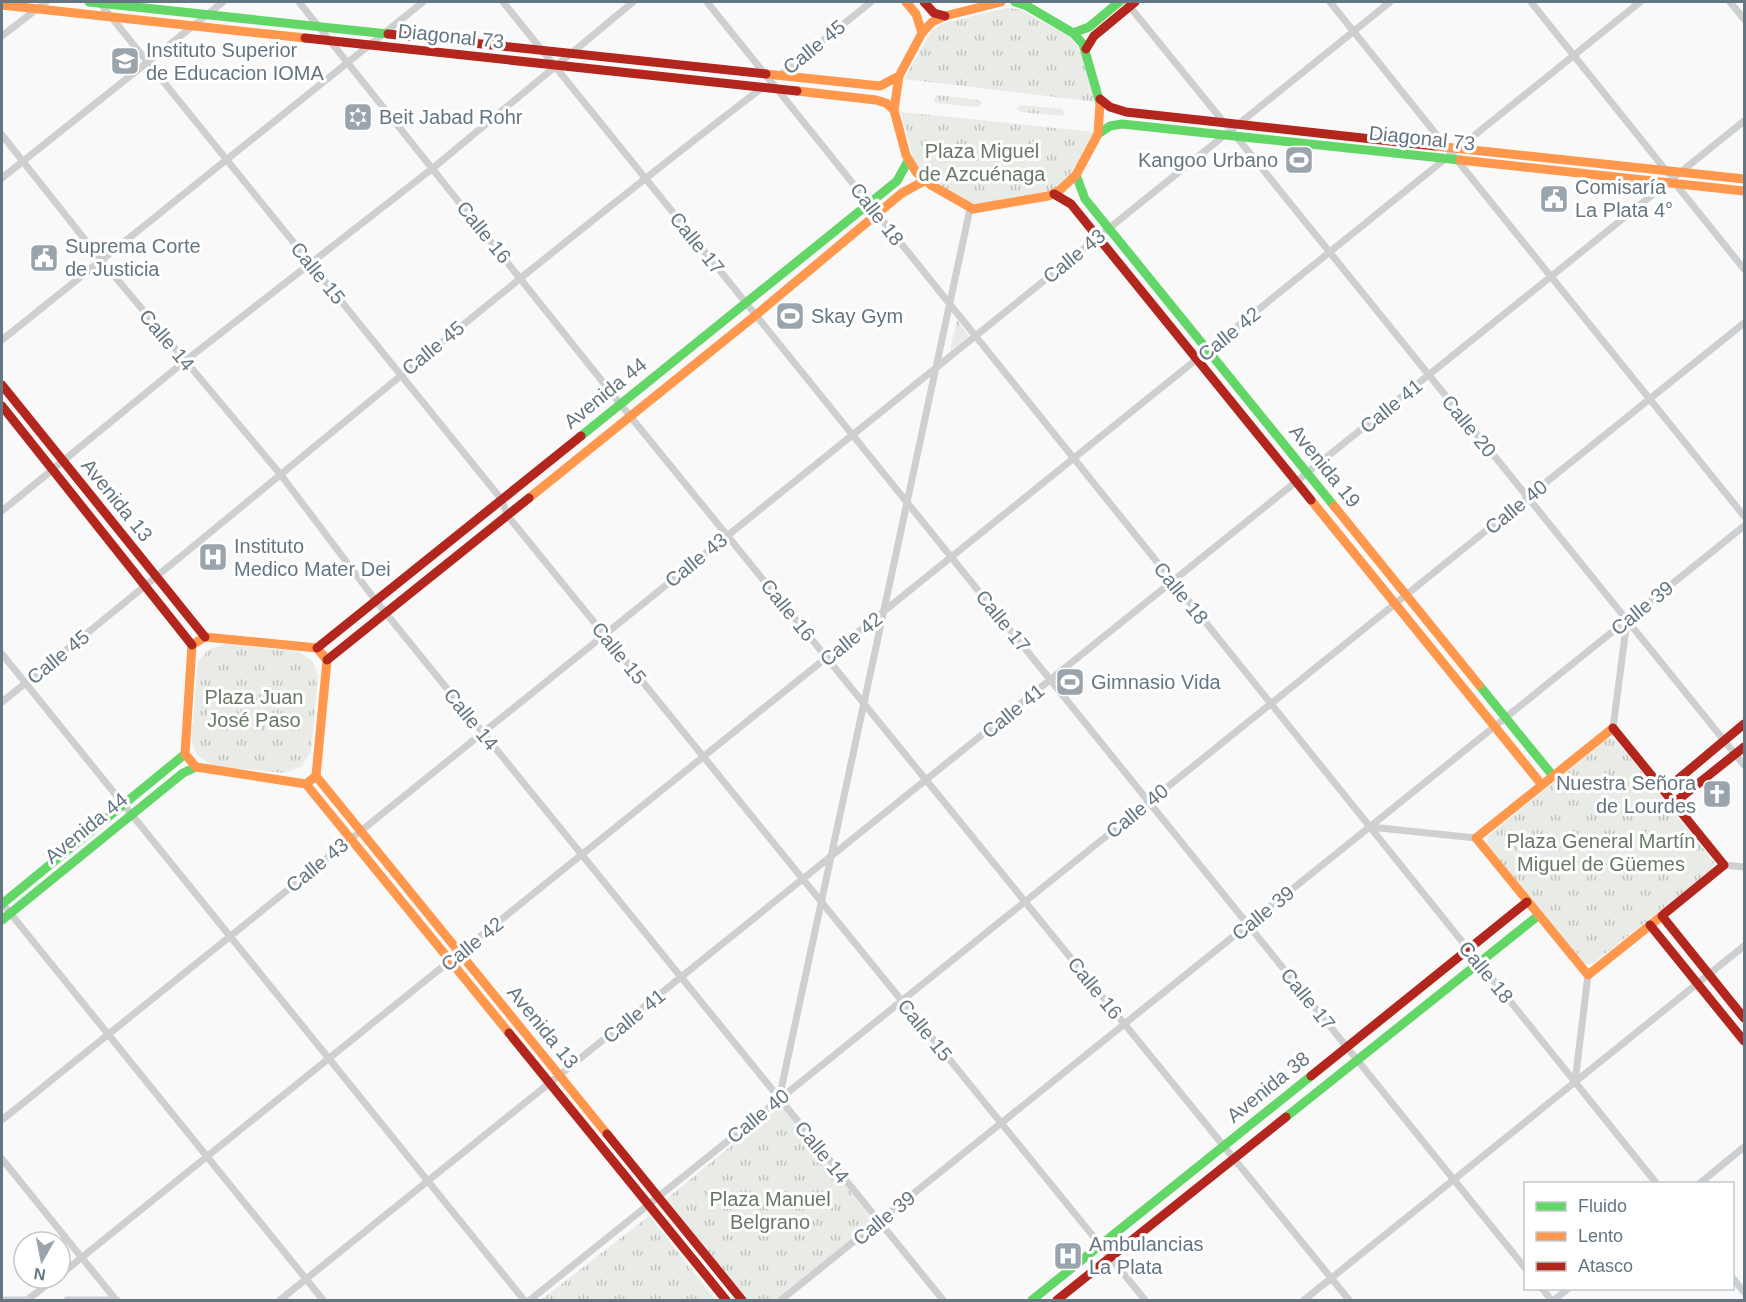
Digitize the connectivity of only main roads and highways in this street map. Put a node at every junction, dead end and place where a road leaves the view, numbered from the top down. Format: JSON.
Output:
{"nodes":[{"id":1,"x":89,"y":2,"type":"edge"},
{"id":2,"x":100,"y":2,"type":"edge"},
{"id":3,"x":906,"y":2,"type":"edge"},
{"id":4,"x":924,"y":2,"type":"edge"},
{"id":5,"x":1001,"y":2,"type":"edge"},
{"id":6,"x":1015,"y":2,"type":"edge"},
{"id":7,"x":1119,"y":2,"type":"edge"},
{"id":8,"x":1130,"y":3,"type":"edge"},
{"id":9,"x":2,"y":5,"type":"edge"},
{"id":10,"x":945,"y":16,"type":"junction"},
{"id":11,"x":922,"y":33,"type":"junction"},
{"id":12,"x":1073,"y":33,"type":"junction"},
{"id":13,"x":1086,"y":49,"type":"junction"},
{"id":14,"x":899,"y":76,"type":"junction"},
{"id":15,"x":771,"y":81,"type":"junction"},
{"id":16,"x":1100,"y":99,"type":"junction"},
{"id":17,"x":894,"y":110,"type":"junction"},
{"id":18,"x":1230,"y":130,"type":"junction"},
{"id":19,"x":1098,"y":134,"type":"junction"},
{"id":20,"x":908,"y":161,"type":"junction"},
{"id":21,"x":1076,"y":175,"type":"junction"},
{"id":22,"x":1670,"y":179,"type":"junction"},
{"id":23,"x":1744,"y":179,"type":"edge"},
{"id":24,"x":924,"y":181,"type":"junction"},
{"id":25,"x":1744,"y":191,"type":"edge"},
{"id":26,"x":1054,"y":194,"type":"junction"},
{"id":27,"x":2,"y":385,"type":"edge"},
{"id":28,"x":2,"y":406,"type":"edge"},
{"id":29,"x":205,"y":637,"type":"junction"},
{"id":30,"x":192,"y":645,"type":"junction"},
{"id":31,"x":317,"y":648,"type":"junction"},
{"id":32,"x":327,"y":660,"type":"junction"},
{"id":33,"x":1744,"y":724,"type":"edge"},
{"id":34,"x":1744,"y":747,"type":"edge"},
{"id":35,"x":185,"y":754,"type":"junction"},
{"id":36,"x":196,"y":767,"type":"junction"},
{"id":37,"x":316,"y":776,"type":"junction"},
{"id":38,"x":1553,"y":776,"type":"junction"},
{"id":39,"x":306,"y":784,"type":"junction"},
{"id":40,"x":1542,"y":785,"type":"junction"},
{"id":41,"x":1664,"y":790,"type":"junction"},
{"id":42,"x":1674,"y":803,"type":"junction"},
{"id":43,"x":1527,"y":902,"type":"junction"},
{"id":44,"x":2,"y":903,"type":"edge"},
{"id":45,"x":1539,"y":915,"type":"junction"},
{"id":46,"x":1662,"y":916,"type":"junction"},
{"id":47,"x":2,"y":921,"type":"edge"},
{"id":48,"x":1650,"y":925,"type":"junction"},
{"id":49,"x":1744,"y":1018,"type":"edge"},
{"id":50,"x":1744,"y":1041,"type":"edge"},
{"id":51,"x":726,"y":1300,"type":"edge"},
{"id":52,"x":742,"y":1300,"type":"edge"},
{"id":53,"x":1032,"y":1300,"type":"edge"},
{"id":54,"x":1057,"y":1300,"type":"edge"}],
"edges":[{"from":1,"to":2,"type":"main road","name":"Diagonal 73"},
{"from":2,"to":15,"type":"main road","name":"Diagonal 73"},
{"from":3,"to":11,"type":"main road"},
{"from":4,"to":10,"type":"main road"},
{"from":5,"to":10,"type":"main road"},
{"from":6,"to":12,"type":"main road"},
{"from":7,"to":12,"type":"main road"},
{"from":8,"to":13,"type":"main road"},
{"from":9,"to":15,"type":"main road","name":"Diagonal 73"},
{"from":10,"to":11,"type":"main road"},
{"from":11,"to":14,"type":"main road"},
{"from":12,"to":13,"type":"main road"},
{"from":13,"to":16,"type":"main road"},
{"from":14,"to":15,"type":"main road","name":"Diagonal 73"},
{"from":14,"to":17,"type":"main road"},
{"from":15,"to":17,"type":"main road","name":"Diagonal 73"},
{"from":16,"to":18,"type":"main road","name":"Diagonal 73"},
{"from":16,"to":19,"type":"main road"},
{"from":17,"to":20,"type":"main road"},
{"from":18,"to":19,"type":"main road","name":"Diagonal 73"},
{"from":18,"to":22,"type":"main road","name":"Diagonal 73"},
{"from":19,"to":21,"type":"main road"},
{"from":20,"to":24,"type":"main road"},
{"from":20,"to":31,"type":"main road","name":"Avenida 44"},
{"from":21,"to":26,"type":"main road"},
{"from":21,"to":38,"type":"main road","name":"Avenida 19"},
{"from":22,"to":23,"type":"main road","name":"Diagonal 73"},
{"from":22,"to":25,"type":"main road","name":"Diagonal 73"},
{"from":24,"to":26,"type":"main road"},
{"from":24,"to":32,"type":"main road","name":"Avenida 44"},
{"from":26,"to":40,"type":"main road","name":"Avenida 19"},
{"from":27,"to":29,"type":"main road","name":"Avenida 13"},
{"from":28,"to":30,"type":"main road","name":"Avenida 13"},
{"from":29,"to":30,"type":"main road"},
{"from":29,"to":31,"type":"main road"},
{"from":30,"to":35,"type":"main road"},
{"from":31,"to":32,"type":"main road"},
{"from":32,"to":37,"type":"main road"},
{"from":33,"to":41,"type":"main road"},
{"from":34,"to":42,"type":"main road"},
{"from":35,"to":36,"type":"main road"},
{"from":35,"to":44,"type":"main road","name":"Avenida 44"},
{"from":36,"to":39,"type":"main road"},
{"from":36,"to":47,"type":"main road","name":"Avenida 44"},
{"from":37,"to":39,"type":"main road"},
{"from":37,"to":52,"type":"main road","name":"Avenida 13"},
{"from":38,"to":40,"type":"main road"},
{"from":38,"to":41,"type":"main road"},
{"from":39,"to":51,"type":"main road","name":"Avenida 13"},
{"from":40,"to":43,"type":"main road"},
{"from":41,"to":42,"type":"main road"},
{"from":42,"to":46,"type":"main road"},
{"from":43,"to":45,"type":"main road"},
{"from":43,"to":53,"type":"main road","name":"Avenida 38"},
{"from":45,"to":48,"type":"main road"},
{"from":45,"to":54,"type":"main road","name":"Avenida 38"},
{"from":46,"to":48,"type":"main road"},
{"from":46,"to":49,"type":"main road"},
{"from":48,"to":50,"type":"main road"}]}
